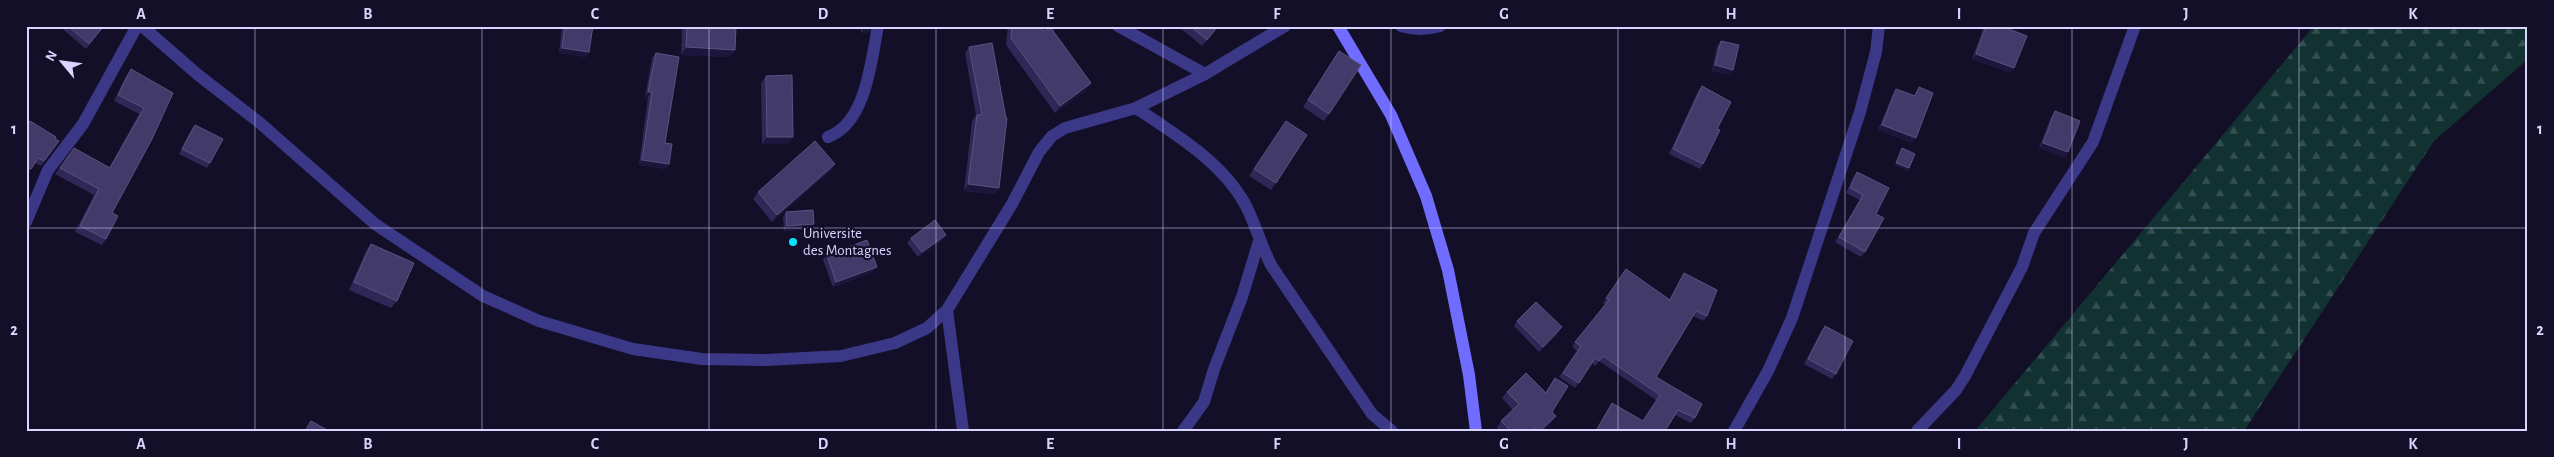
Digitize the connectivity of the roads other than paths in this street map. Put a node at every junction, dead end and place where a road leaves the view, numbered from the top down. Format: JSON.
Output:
{"nodes":[{"id":1,"x":137,"y":26,"type":"edge"},
{"id":2,"x":142,"y":26,"type":"edge"},
{"id":3,"x":878,"y":26,"type":"edge"},
{"id":4,"x":1118,"y":26,"type":"edge"},
{"id":5,"x":1285,"y":26,"type":"edge"},
{"id":6,"x":1338,"y":26,"type":"edge"},
{"id":7,"x":1401,"y":26,"type":"edge"},
{"id":8,"x":1440,"y":26,"type":"edge"},
{"id":9,"x":1879,"y":26,"type":"edge"},
{"id":10,"x":2135,"y":26,"type":"edge"},
{"id":11,"x":1205,"y":74,"type":"junction"},
{"id":12,"x":1136,"y":108,"type":"junction"},
{"id":13,"x":828,"y":136,"type":"dead end"},
{"id":14,"x":26,"y":222,"type":"edge"},
{"id":15,"x":1259,"y":242,"type":"junction"},
{"id":16,"x":947,"y":310,"type":"junction"},
{"id":17,"x":963,"y":431,"type":"edge"},
{"id":18,"x":1183,"y":431,"type":"edge"},
{"id":19,"x":1392,"y":431,"type":"edge"},
{"id":20,"x":1476,"y":431,"type":"edge"},
{"id":21,"x":1734,"y":431,"type":"edge"},
{"id":22,"x":1917,"y":431,"type":"edge"}],
"edges":[{"from":1,"to":14,"type":"street"},
{"from":2,"to":16,"type":"street"},
{"from":3,"to":13,"type":"street"},
{"from":4,"to":11,"type":"street"},
{"from":5,"to":11,"type":"street"},
{"from":6,"to":20,"type":"street"},
{"from":7,"to":8,"type":"street"},
{"from":9,"to":21,"type":"street"},
{"from":10,"to":22,"type":"street"},
{"from":11,"to":12,"type":"street"},
{"from":12,"to":15,"type":"street"},
{"from":12,"to":16,"type":"street"},
{"from":15,"to":18,"type":"street"},
{"from":15,"to":19,"type":"street"},
{"from":16,"to":17,"type":"street"}]}
